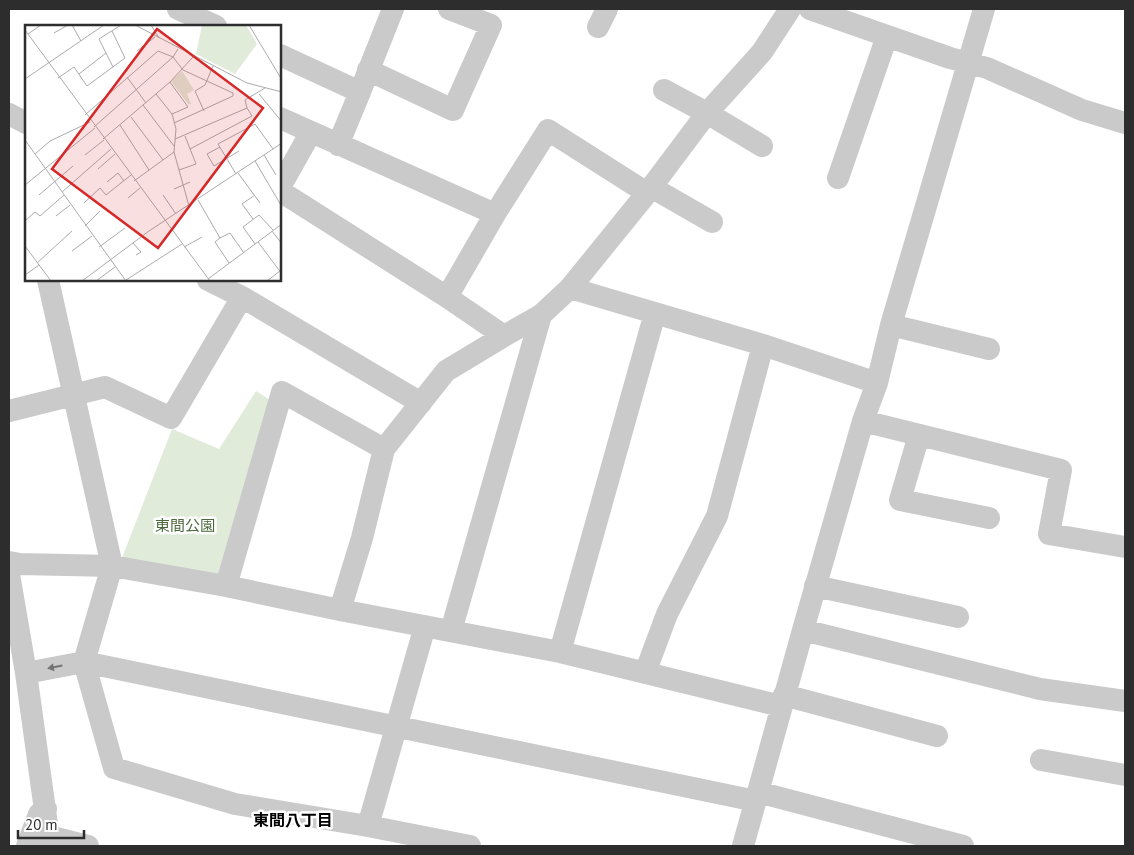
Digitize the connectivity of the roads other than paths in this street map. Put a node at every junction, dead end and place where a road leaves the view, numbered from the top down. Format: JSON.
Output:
{"nodes":[{"id":1,"x":178,"y":9,"type":"edge"},
{"id":2,"x":393,"y":9,"type":"edge"},
{"id":3,"x":450,"y":9,"type":"edge"},
{"id":4,"x":790,"y":9,"type":"edge"},
{"id":5,"x":810,"y":9,"type":"edge"},
{"id":6,"x":984,"y":9,"type":"edge"},
{"id":7,"x":214,"y":25,"type":"edge"},
{"id":8,"x":887,"y":36,"type":"junction"},
{"id":9,"x":281,"y":55,"type":"edge"},
{"id":10,"x":968,"y":63,"type":"junction"},
{"id":11,"x":368,"y":70,"type":"junction"},
{"id":12,"x":664,"y":90,"type":"dead end"},
{"id":13,"x":360,"y":92,"type":"junction"},
{"id":14,"x":707,"y":113,"type":"junction"},
{"id":15,"x":9,"y":114,"type":"edge"},
{"id":16,"x":281,"y":118,"type":"edge"},
{"id":17,"x":25,"y":122,"type":"edge"},
{"id":18,"x":1125,"y":123,"type":"edge"},
{"id":19,"x":311,"y":132,"type":"junction"},
{"id":20,"x":338,"y":145,"type":"junction"},
{"id":21,"x":762,"y":146,"type":"dead end"},
{"id":22,"x":838,"y":178,"type":"dead end"},
{"id":23,"x":281,"y":185,"type":"edge"},
{"id":24,"x":649,"y":190,"type":"junction"},
{"id":25,"x":281,"y":193,"type":"edge"},
{"id":26,"x":495,"y":214,"type":"junction"},
{"id":27,"x":712,"y":222,"type":"dead end"},
{"id":28,"x":48,"y":281,"type":"edge"},
{"id":29,"x":210,"y":281,"type":"edge"},
{"id":30,"x":570,"y":288,"type":"junction"},
{"id":31,"x":242,"y":297,"type":"junction"},
{"id":32,"x":447,"y":297,"type":"junction"},
{"id":33,"x":655,"y":313,"type":"junction"},
{"id":34,"x":541,"y":315,"type":"junction"},
{"id":35,"x":891,"y":325,"type":"junction"},
{"id":36,"x":504,"y":336,"type":"junction"},
{"id":37,"x":763,"y":345,"type":"junction"},
{"id":38,"x":989,"y":349,"type":"dead end"},
{"id":39,"x":877,"y":383,"type":"junction"},
{"id":40,"x":73,"y":394,"type":"junction"},
{"id":41,"x":421,"y":403,"type":"junction"},
{"id":42,"x":9,"y":411,"type":"edge"},
{"id":43,"x":863,"y":421,"type":"junction"},
{"id":44,"x":919,"y":435,"type":"junction"},
{"id":45,"x":384,"y":449,"type":"junction"},
{"id":46,"x":989,"y":518,"type":"dead end"},
{"id":47,"x":1125,"y":547,"type":"edge"},
{"id":48,"x":9,"y":562,"type":"edge"},
{"id":49,"x":112,"y":566,"type":"junction"},
{"id":50,"x":9,"y":574,"type":"edge"},
{"id":51,"x":226,"y":586,"type":"junction"},
{"id":52,"x":815,"y":586,"type":"junction"},
{"id":53,"x":340,"y":610,"type":"junction"},
{"id":54,"x":958,"y":617,"type":"dead end"},
{"id":55,"x":425,"y":626,"type":"junction"},
{"id":56,"x":802,"y":630,"type":"junction"},
{"id":57,"x":451,"y":631,"type":"junction"},
{"id":58,"x":560,"y":652,"type":"junction"},
{"id":59,"x":84,"y":662,"type":"junction"},
{"id":60,"x":26,"y":672,"type":"junction"},
{"id":61,"x":645,"y":673,"type":"junction"},
{"id":62,"x":782,"y":700,"type":"junction"},
{"id":63,"x":1125,"y":702,"type":"edge"},
{"id":64,"x":397,"y":726,"type":"junction"},
{"id":65,"x":937,"y":736,"type":"dead end"},
{"id":66,"x":1041,"y":760,"type":"dead end"},
{"id":67,"x":1125,"y":774,"type":"edge"},
{"id":68,"x":757,"y":796,"type":"junction"},
{"id":69,"x":46,"y":809,"type":"junction"},
{"id":70,"x":368,"y":826,"type":"junction"},
{"id":71,"x":49,"y":841,"type":"edge"},
{"id":72,"x":748,"y":845,"type":"edge"},
{"id":73,"x":27,"y":846,"type":"edge"},
{"id":74,"x":88,"y":846,"type":"edge"},
{"id":75,"x":470,"y":846,"type":"edge"},
{"id":76,"x":963,"y":846,"type":"edge"}],
"edges":[{"from":1,"to":7,"type":"street"},
{"from":2,"to":11,"type":"street"},
{"from":3,"to":11,"type":"street"},
{"from":4,"to":14,"type":"street"},
{"from":5,"to":8,"type":"street"},
{"from":6,"to":10,"type":"street"},
{"from":8,"to":10,"type":"street"},
{"from":8,"to":22,"type":"street"},
{"from":9,"to":13,"type":"street"},
{"from":10,"to":18,"type":"street"},
{"from":10,"to":35,"type":"street"},
{"from":11,"to":13,"type":"street"},
{"from":12,"to":14,"type":"street"},
{"from":13,"to":20,"type":"street"},
{"from":14,"to":21,"type":"street"},
{"from":14,"to":24,"type":"street"},
{"from":15,"to":17,"type":"street"},
{"from":16,"to":19,"type":"street"},
{"from":19,"to":20,"type":"street"},
{"from":19,"to":23,"type":"street"},
{"from":20,"to":26,"type":"street"},
{"from":24,"to":26,"type":"street"},
{"from":24,"to":27,"type":"street"},
{"from":24,"to":30,"type":"street"},
{"from":25,"to":32,"type":"street"},
{"from":26,"to":32,"type":"street"},
{"from":28,"to":40,"type":"street"},
{"from":29,"to":31,"type":"street"},
{"from":30,"to":33,"type":"street"},
{"from":30,"to":34,"type":"street"},
{"from":31,"to":40,"type":"street"},
{"from":31,"to":41,"type":"street"},
{"from":32,"to":36,"type":"street"},
{"from":33,"to":37,"type":"street"},
{"from":33,"to":58,"type":"street"},
{"from":34,"to":36,"type":"street"},
{"from":34,"to":57,"type":"street"},
{"from":35,"to":38,"type":"street"},
{"from":35,"to":39,"type":"street"},
{"from":36,"to":41,"type":"street"},
{"from":37,"to":39,"type":"street"},
{"from":37,"to":61,"type":"street"},
{"from":39,"to":43,"type":"street"},
{"from":40,"to":42,"type":"street"},
{"from":40,"to":49,"type":"street"},
{"from":41,"to":45,"type":"street"},
{"from":43,"to":44,"type":"street"},
{"from":43,"to":52,"type":"street"},
{"from":44,"to":46,"type":"street"},
{"from":44,"to":47,"type":"street"},
{"from":45,"to":51,"type":"street"},
{"from":45,"to":53,"type":"street"},
{"from":48,"to":49,"type":"street"},
{"from":49,"to":51,"type":"street"},
{"from":49,"to":59,"type":"street"},
{"from":50,"to":60,"type":"street"},
{"from":51,"to":53,"type":"street"},
{"from":52,"to":54,"type":"street"},
{"from":52,"to":56,"type":"street"},
{"from":53,"to":55,"type":"street"},
{"from":55,"to":57,"type":"street"},
{"from":55,"to":64,"type":"street"},
{"from":56,"to":62,"type":"street"},
{"from":56,"to":63,"type":"street"},
{"from":57,"to":58,"type":"street"},
{"from":58,"to":61,"type":"street"},
{"from":59,"to":60,"type":"street","one_way":true},
{"from":59,"to":64,"type":"street"},
{"from":59,"to":70,"type":"street"},
{"from":60,"to":69,"type":"street"},
{"from":61,"to":62,"type":"street"},
{"from":62,"to":65,"type":"street"},
{"from":62,"to":68,"type":"street"},
{"from":64,"to":68,"type":"street"},
{"from":64,"to":70,"type":"street"},
{"from":66,"to":67,"type":"street"},
{"from":68,"to":72,"type":"street"},
{"from":68,"to":76,"type":"street"},
{"from":69,"to":71,"type":"street"},
{"from":69,"to":73,"type":"street"},
{"from":70,"to":75,"type":"street"},
{"from":71,"to":74,"type":"street"}]}
